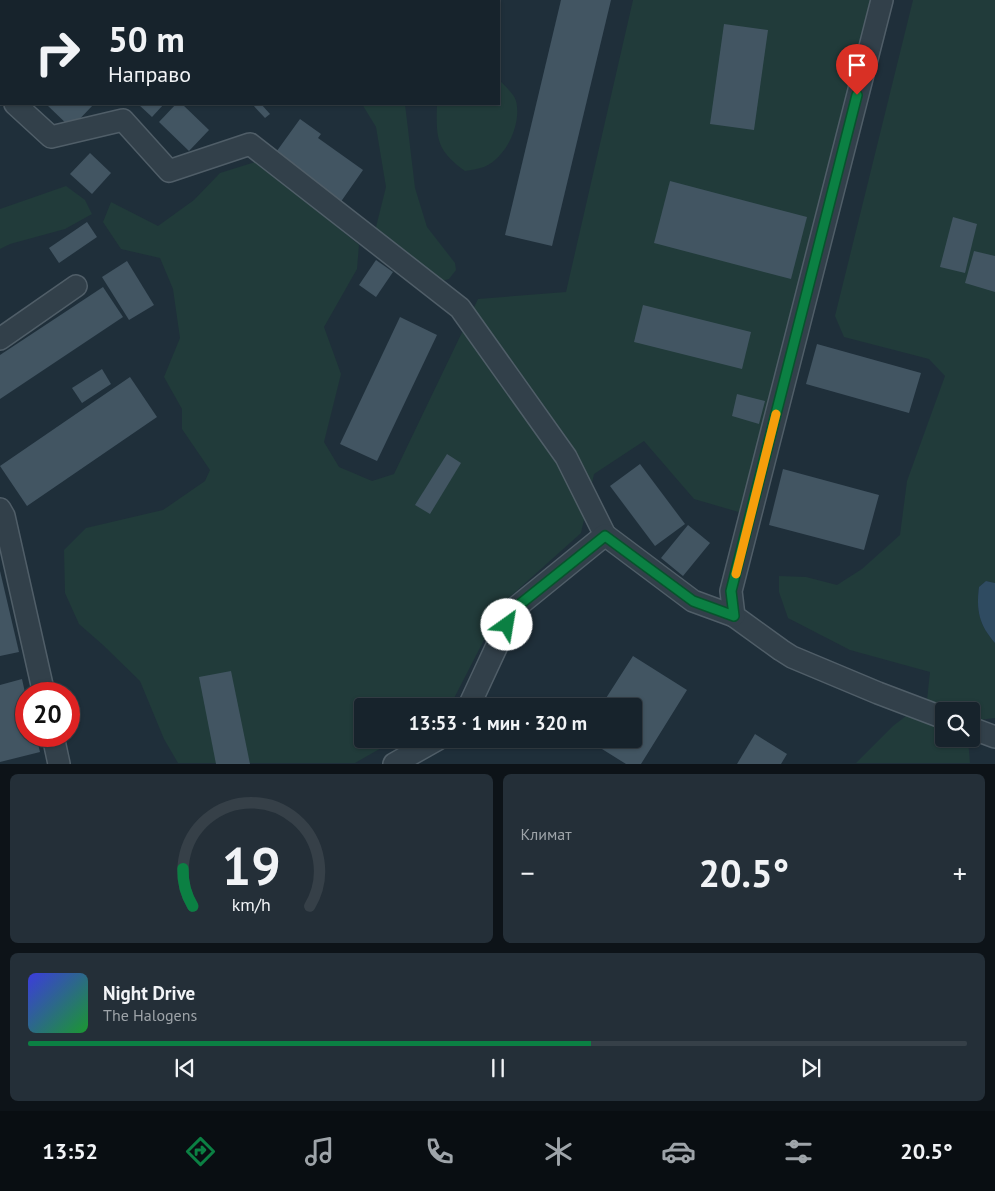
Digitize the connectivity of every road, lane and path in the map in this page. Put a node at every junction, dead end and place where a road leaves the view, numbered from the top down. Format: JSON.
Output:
{"nodes":[{"id":1,"x":882,"y":0,"type":"edge"},
{"id":2,"x":16,"y":105,"type":"edge"},
{"id":3,"x":76,"y":286,"type":"dead end"},
{"id":4,"x":0,"y":339,"type":"edge"},
{"id":5,"x":0,"y":509,"type":"edge"},
{"id":6,"x":605,"y":536,"type":"junction"},
{"id":7,"x":734,"y":616,"type":"junction"},
{"id":8,"x":41,"y":682,"type":"edge"},
{"id":9,"x":472,"y":698,"type":"edge"},
{"id":10,"x":935,"y":715,"type":"edge"},
{"id":11,"x":980,"y":731,"type":"edge"},
{"id":12,"x":995,"y":737,"type":"edge"},
{"id":13,"x":55,"y":747,"type":"edge"},
{"id":14,"x":422,"y":748,"type":"edge"},
{"id":15,"x":59,"y":764,"type":"edge"},
{"id":16,"x":394,"y":764,"type":"edge"}],
"edges":[{"from":1,"to":7,"type":"lane"},
{"from":2,"to":6,"type":"lane"},
{"from":3,"to":4,"type":"lane"},
{"from":5,"to":8,"type":"lane"},
{"from":6,"to":7,"type":"lane"},
{"from":6,"to":9,"type":"lane"},
{"from":7,"to":10,"type":"lane"},
{"from":11,"to":12,"type":"lane"},
{"from":13,"to":15,"type":"lane"},
{"from":14,"to":16,"type":"lane"}]}
